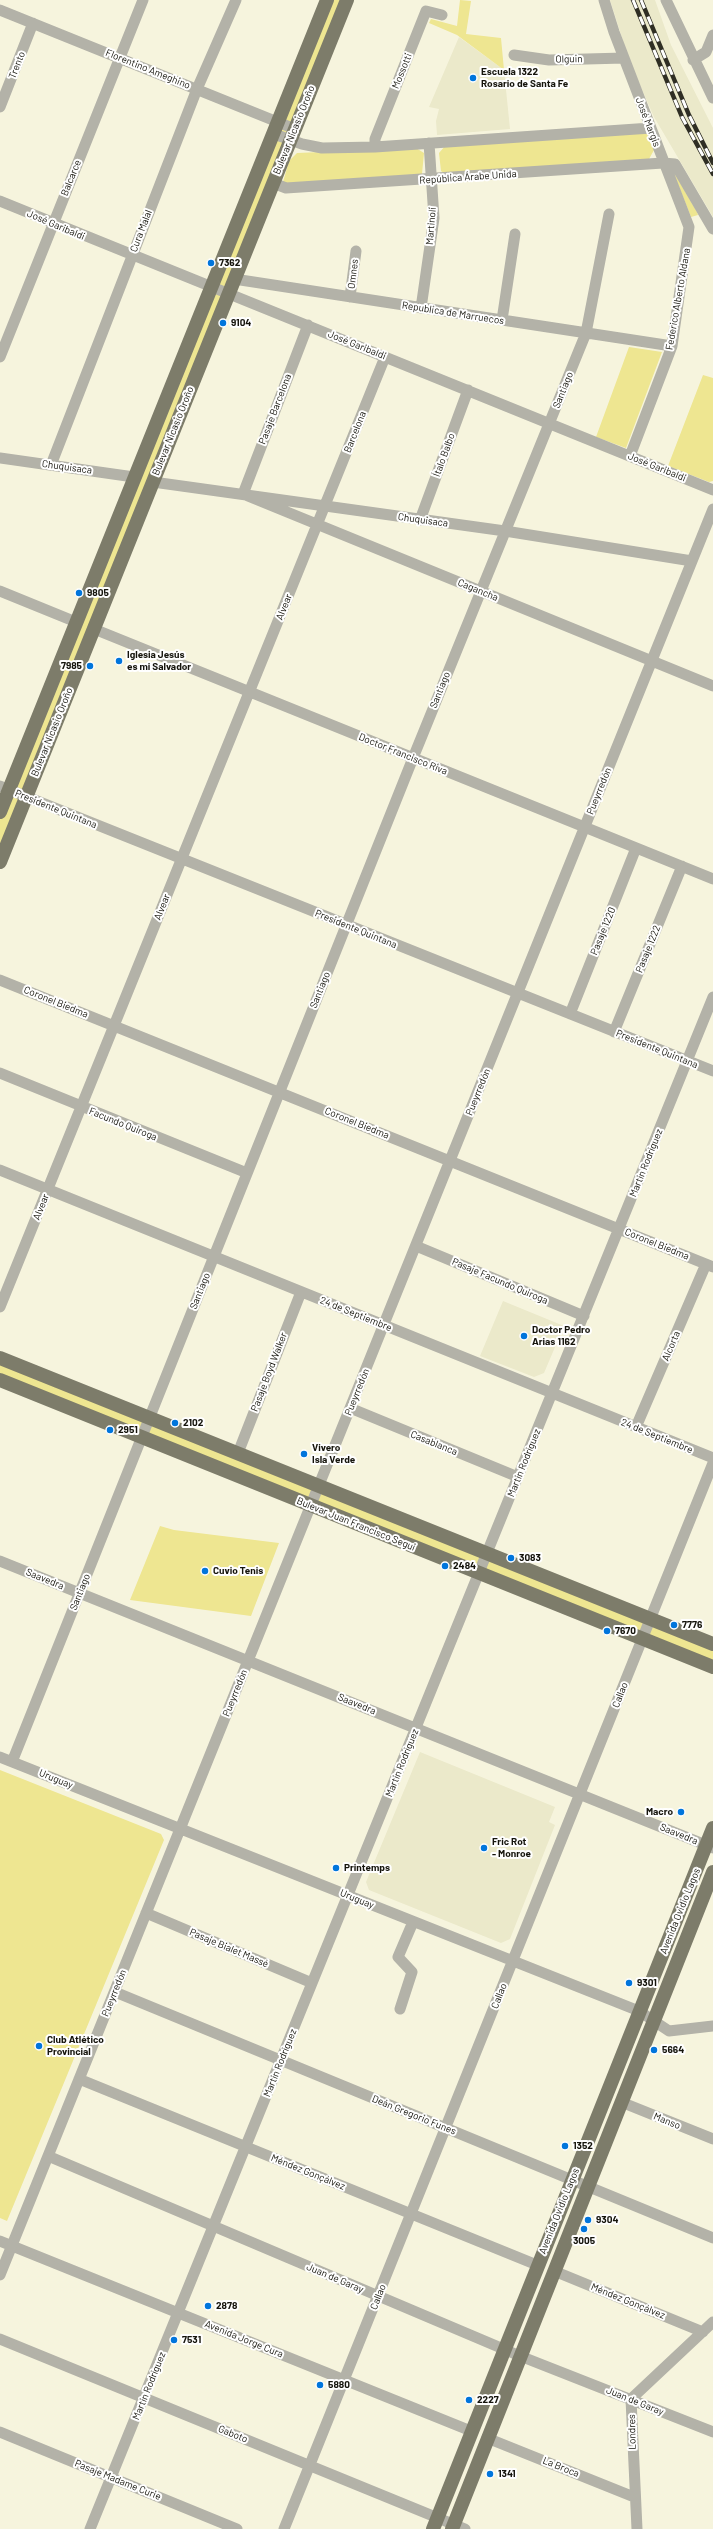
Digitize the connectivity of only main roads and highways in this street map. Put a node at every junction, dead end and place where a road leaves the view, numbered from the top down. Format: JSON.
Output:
{"nodes":[{"id":1,"x":327,"y":0,"type":"edge"},
{"id":2,"x":347,"y":0,"type":"edge"},
{"id":3,"x":4,"y":788,"type":"edge"},
{"id":4,"x":0,"y":812,"type":"edge"},
{"id":5,"x":0,"y":862,"type":"edge"},
{"id":6,"x":0,"y":1358,"type":"edge"},
{"id":7,"x":0,"y":1380,"type":"edge"},
{"id":8,"x":713,"y":1644,"type":"edge"},
{"id":9,"x":713,"y":1667,"type":"edge"},
{"id":10,"x":713,"y":1828,"type":"edge"},
{"id":11,"x":710,"y":1846,"type":"edge"},
{"id":12,"x":713,"y":1872,"type":"edge"},
{"id":13,"x":471,"y":2431,"type":"junction"},
{"id":14,"x":487,"y":2438,"type":"junction"},
{"id":15,"x":435,"y":2524,"type":"edge"},
{"id":16,"x":457,"y":2528,"type":"edge"}],
"edges":[{"from":1,"to":3,"type":"main road","name":"Bulevar Nicasio Oroño"},
{"from":2,"to":5,"type":"main road","name":"Bulevar Nicasio Oroño"},
{"from":3,"to":4,"type":"main road","name":"Bulevar Nicasio Oroño"},
{"from":6,"to":8,"type":"main road"},
{"from":7,"to":9,"type":"main road","name":"Bulevar Juan Francisco Seguí"},
{"from":10,"to":11,"type":"main road","name":"Avenida Ovidio Lagos"},
{"from":11,"to":13,"type":"main road","name":"Avenida Ovidio Lagos"},
{"from":12,"to":14,"type":"main road","name":"Avenida Ovidio Lagos"},
{"from":13,"to":14,"type":"main road","name":"Avenida Jorge Cura"},
{"from":13,"to":15,"type":"main road","name":"Avenida Ovidio Lagos"},
{"from":14,"to":16,"type":"main road","name":"Avenida Ovidio Lagos"}]}
